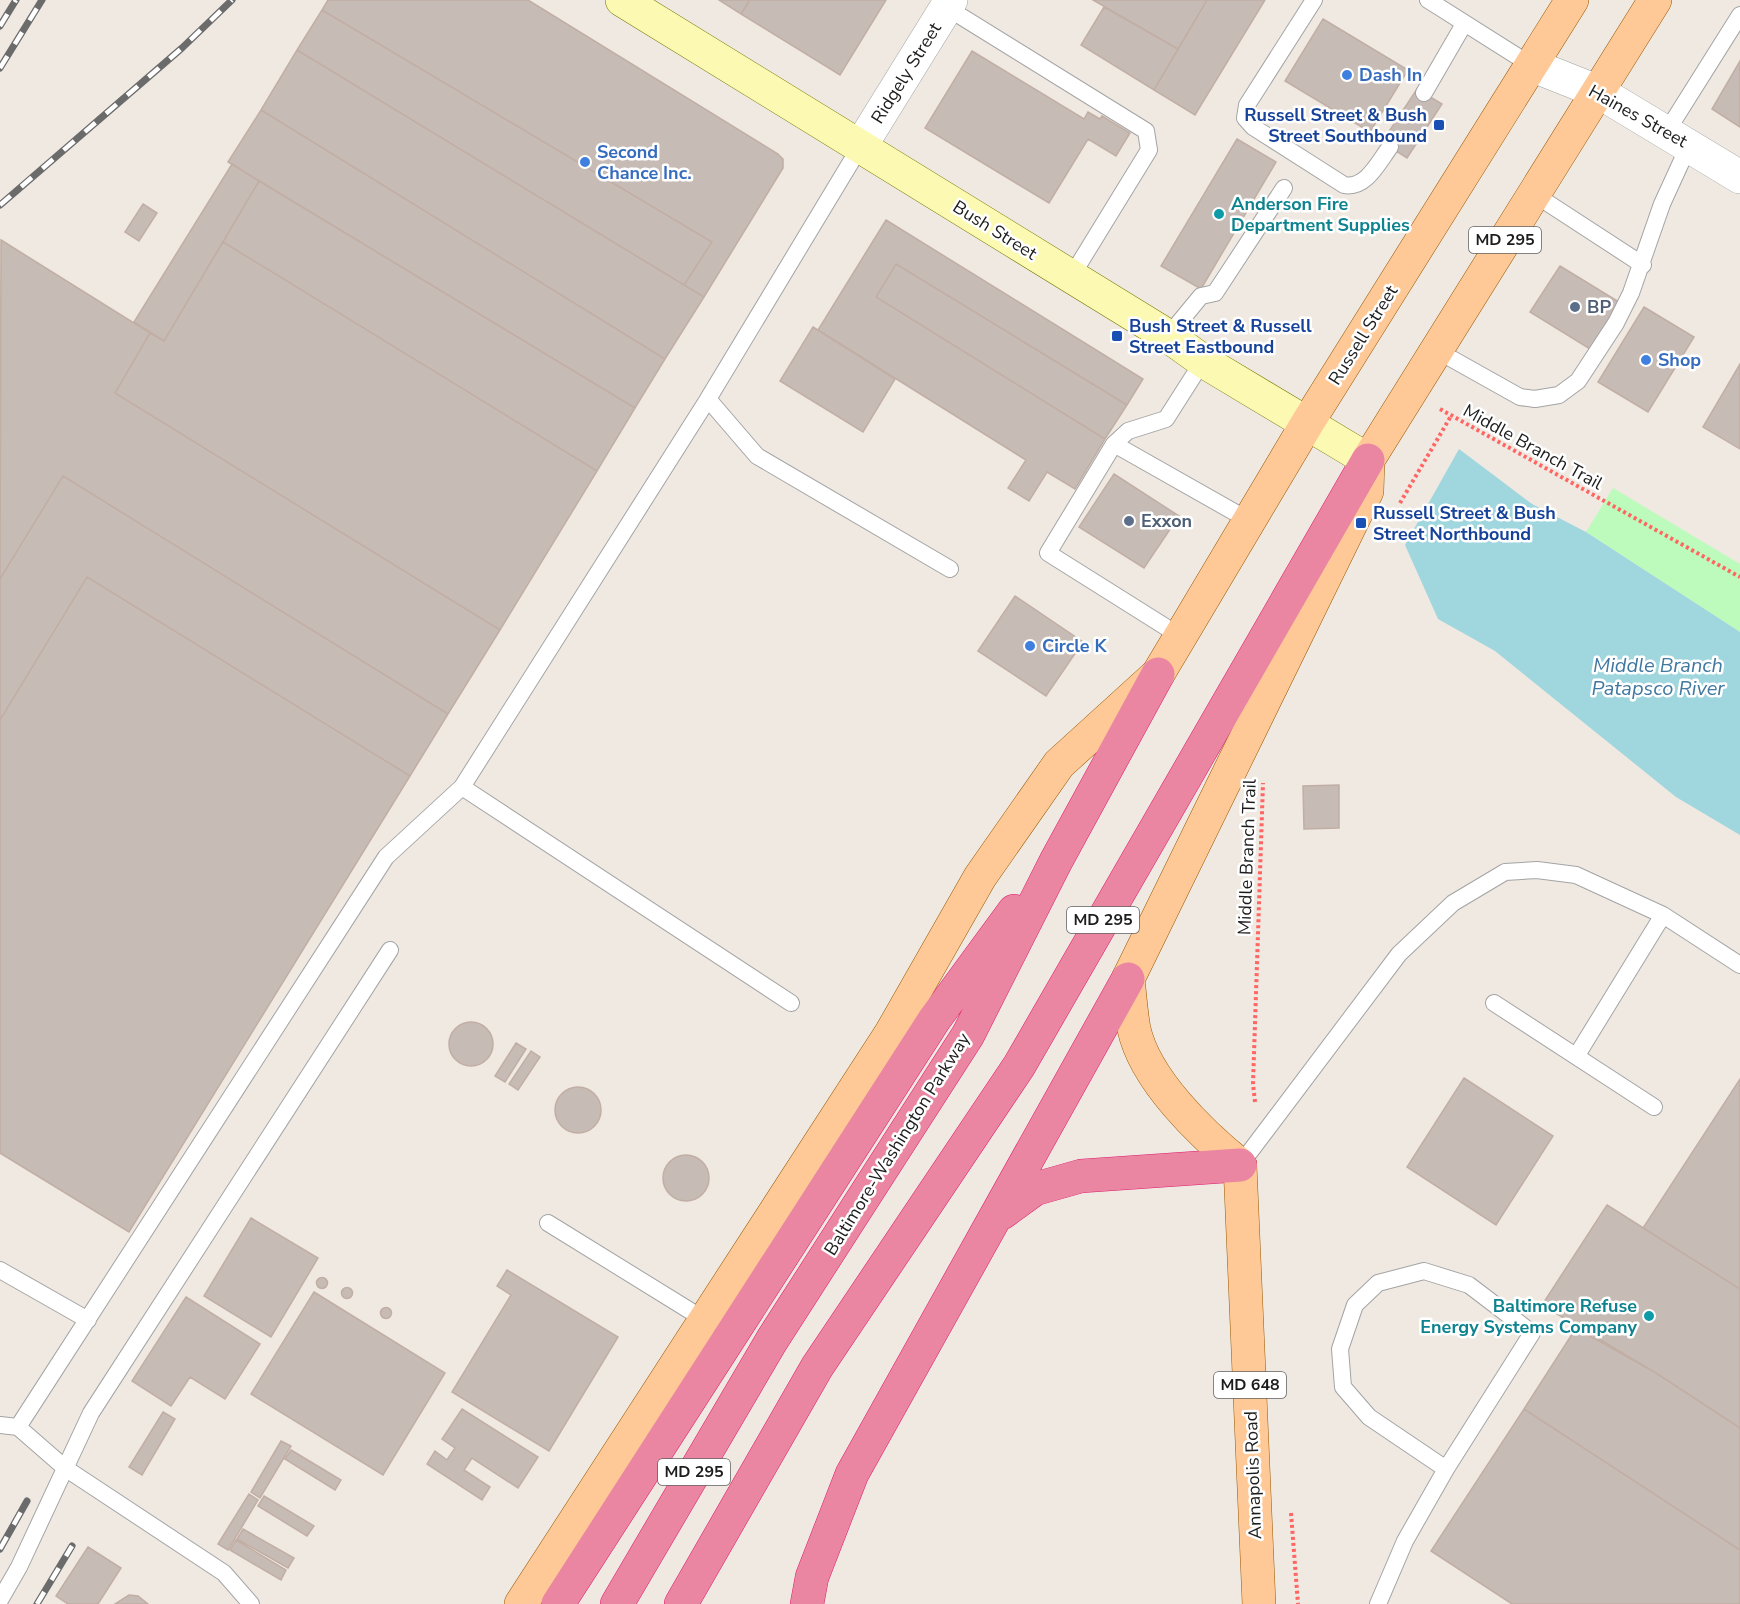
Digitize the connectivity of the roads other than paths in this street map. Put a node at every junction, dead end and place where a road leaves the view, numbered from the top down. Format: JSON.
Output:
{"nodes":[{"id":1,"x":622,"y":0,"type":"edge"},
{"id":2,"x":1314,"y":0,"type":"edge"},
{"id":3,"x":1428,"y":0,"type":"edge"},
{"id":4,"x":1572,"y":0,"type":"edge"},
{"id":5,"x":1654,"y":0,"type":"edge"},
{"id":6,"x":949,"y":4,"type":"edge"},
{"id":7,"x":1449,"y":6,"type":"edge"},
{"id":8,"x":1740,"y":15,"type":"edge"},
{"id":9,"x":1464,"y":24,"type":"junction"},
{"id":10,"x":1531,"y":65,"type":"junction"},
{"id":11,"x":1599,"y":92,"type":"junction"},
{"id":12,"x":1424,"y":93,"type":"dead end"},
{"id":13,"x":1678,"y":138,"type":"junction"},
{"id":14,"x":860,"y":147,"type":"junction"},
{"id":15,"x":1390,"y":147,"type":"dead end"},
{"id":16,"x":1740,"y":177,"type":"edge"},
{"id":17,"x":1284,"y":188,"type":"dead end"},
{"id":18,"x":1534,"y":194,"type":"junction"},
{"id":19,"x":1643,"y":265,"type":"junction"},
{"id":20,"x":1071,"y":277,"type":"junction"},
{"id":21,"x":1168,"y":336,"type":"junction"},
{"id":22,"x":1436,"y":350,"type":"junction"},
{"id":23,"x":1203,"y":361,"type":"junction"},
{"id":24,"x":708,"y":399,"type":"junction"},
{"id":25,"x":1308,"y":422,"type":"junction"},
{"id":26,"x":1114,"y":444,"type":"junction"},
{"id":27,"x":1368,"y":460,"type":"junction"},
{"id":28,"x":1250,"y":521,"type":"junction"},
{"id":29,"x":950,"y":569,"type":"dead end"},
{"id":30,"x":1180,"y":636,"type":"junction"},
{"id":31,"x":1158,"y":674,"type":"junction"},
{"id":32,"x":462,"y":787,"type":"junction"},
{"id":33,"x":1056,"y":861,"type":"junction"},
{"id":34,"x":1663,"y":915,"type":"junction"},
{"id":35,"x":390,"y":950,"type":"dead end"},
{"id":36,"x":1740,"y":965,"type":"edge"},
{"id":37,"x":1128,"y":979,"type":"junction"},
{"id":38,"x":791,"y":1003,"type":"dead end"},
{"id":39,"x":1494,"y":1003,"type":"dead end"},
{"id":40,"x":1577,"y":1055,"type":"junction"},
{"id":41,"x":1654,"y":1107,"type":"dead end"},
{"id":42,"x":1250,"y":1153,"type":"junction"},
{"id":43,"x":996,"y":1217,"type":"junction"},
{"id":44,"x":548,"y":1222,"type":"dead end"},
{"id":45,"x":0,"y":1270,"type":"edge"},
{"id":46,"x":88,"y":1320,"type":"junction"},
{"id":47,"x":705,"y":1320,"type":"junction"},
{"id":48,"x":0,"y":1425,"type":"edge"},
{"id":49,"x":18,"y":1427,"type":"junction"},
{"id":50,"x":65,"y":1468,"type":"junction"},
{"id":51,"x":1446,"y":1469,"type":"junction"},
{"id":52,"x":0,"y":1600,"type":"edge"},
{"id":53,"x":251,"y":1604,"type":"edge"},
{"id":54,"x":521,"y":1604,"type":"edge"},
{"id":55,"x":558,"y":1604,"type":"edge"},
{"id":56,"x":617,"y":1604,"type":"edge"},
{"id":57,"x":681,"y":1604,"type":"edge"},
{"id":58,"x":807,"y":1604,"type":"edge"},
{"id":59,"x":1259,"y":1604,"type":"edge"},
{"id":60,"x":1378,"y":1604,"type":"edge"}],
"edges":[{"from":1,"to":14,"type":"street","name":"Bush Street"},
{"from":2,"to":15,"type":"lane"},
{"from":3,"to":7,"type":"lane"},
{"from":4,"to":10,"type":"main road","name":"Russell Street","number":"MD 295"},
{"from":5,"to":11,"type":"main road","number":"MD 295"},
{"from":6,"to":14,"type":"street","name":"Ridgely Street"},
{"from":6,"to":20,"type":"lane"},
{"from":7,"to":9,"type":"lane"},
{"from":8,"to":13,"type":"lane"},
{"from":9,"to":10,"type":"lane"},
{"from":9,"to":12,"type":"lane"},
{"from":10,"to":11,"type":"street","name":"Haines Street"},
{"from":10,"to":25,"type":"main road","name":"Russell Street","number":"MD 295"},
{"from":11,"to":13,"type":"street","name":"Haines Street"},
{"from":11,"to":18,"type":"main road","number":"MD 295"},
{"from":13,"to":16,"type":"street","name":"Haines Street"},
{"from":13,"to":19,"type":"lane"},
{"from":14,"to":20,"type":"street","name":"Bush Street"},
{"from":14,"to":24,"type":"lane"},
{"from":17,"to":21,"type":"lane"},
{"from":18,"to":19,"type":"lane"},
{"from":18,"to":22,"type":"main road","number":"MD 295"},
{"from":19,"to":22,"type":"lane"},
{"from":20,"to":21,"type":"street","name":"Bush Street"},
{"from":21,"to":23,"type":"street","name":"Bush Street"},
{"from":22,"to":27,"type":"main road","number":"MD 295"},
{"from":23,"to":25,"type":"street","name":"Bush Street"},
{"from":23,"to":26,"type":"lane"},
{"from":24,"to":29,"type":"lane"},
{"from":24,"to":32,"type":"lane"},
{"from":25,"to":27,"type":"street","name":"Bush Street"},
{"from":25,"to":28,"type":"main road","name":"Russell Street","number":"MD 295"},
{"from":26,"to":28,"type":"lane"},
{"from":26,"to":30,"type":"lane"},
{"from":27,"to":37,"type":"main road"},
{"from":27,"to":57,"type":"highway","number":"MD 295"},
{"from":28,"to":30,"type":"main road","name":"Russell Street","number":"MD 295"},
{"from":30,"to":31,"type":"main road","name":"Russell Street","number":"MD 295"},
{"from":31,"to":33,"type":"highway","name":"Baltimore-Washington Parkway","number":"MD 295"},
{"from":31,"to":47,"type":"main road","name":"Russell Street"},
{"from":32,"to":38,"type":"lane"},
{"from":32,"to":46,"type":"lane"},
{"from":33,"to":55,"type":"highway"},
{"from":33,"to":56,"type":"highway","name":"Baltimore-Washington Parkway","number":"MD 295"},
{"from":34,"to":36,"type":"lane"},
{"from":34,"to":40,"type":"lane"},
{"from":34,"to":42,"type":"lane"},
{"from":35,"to":50,"type":"lane"},
{"from":37,"to":42,"type":"main road"},
{"from":37,"to":43,"type":"highway"},
{"from":39,"to":40,"type":"lane"},
{"from":40,"to":41,"type":"lane"},
{"from":42,"to":43,"type":"highway"},
{"from":42,"to":59,"type":"main road","name":"Annapolis Road","number":"MD 648"},
{"from":43,"to":58,"type":"highway"},
{"from":44,"to":47,"type":"lane"},
{"from":45,"to":46,"type":"lane"},
{"from":46,"to":49,"type":"lane"},
{"from":47,"to":54,"type":"main road","name":"Russell Street"},
{"from":48,"to":49,"type":"lane"},
{"from":49,"to":50,"type":"lane"},
{"from":50,"to":52,"type":"lane"},
{"from":50,"to":53,"type":"lane"},
{"from":51,"to":51,"type":"lane"},
{"from":51,"to":60,"type":"lane"}]}
